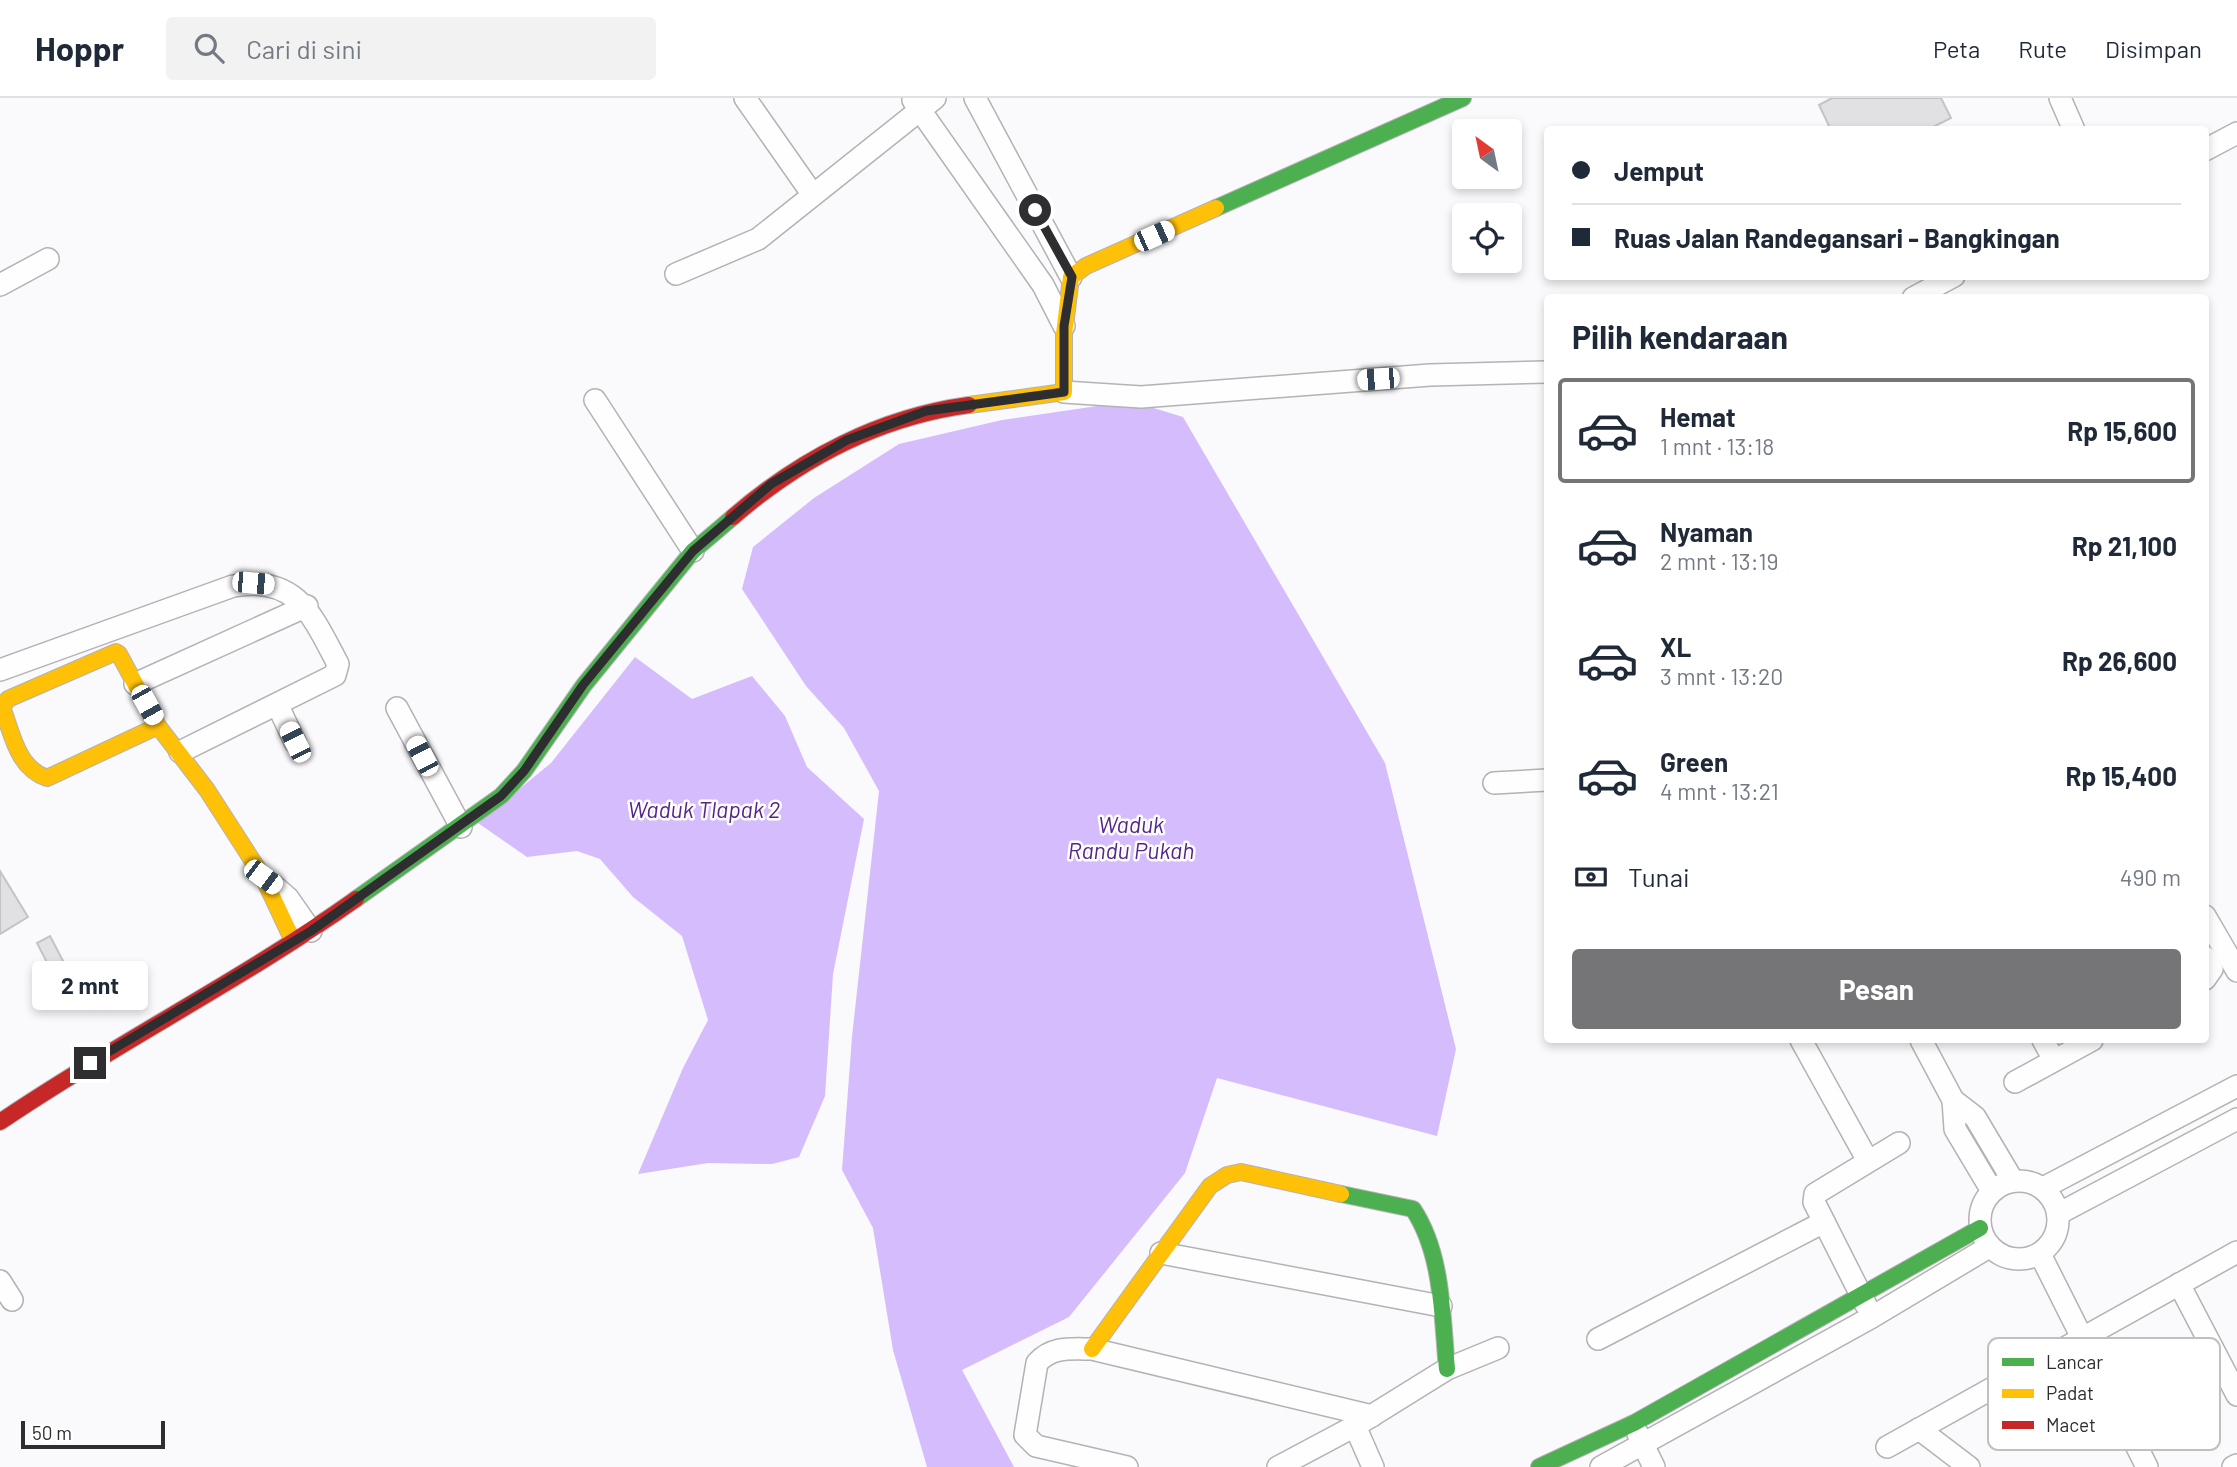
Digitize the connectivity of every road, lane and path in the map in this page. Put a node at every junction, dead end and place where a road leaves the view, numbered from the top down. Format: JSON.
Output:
{"nodes":[{"id":1,"x":744,"y":98,"type":"edge"},
{"id":2,"x":975,"y":98,"type":"edge"},
{"id":3,"x":1463,"y":98,"type":"edge"},
{"id":4,"x":2060,"y":98,"type":"edge"},
{"id":5,"x":923,"y":102,"type":"edge"},
{"id":6,"x":2072,"y":126,"type":"edge"},
{"id":7,"x":2237,"y":132,"type":"edge"},
{"id":8,"x":2209,"y":148,"type":"edge"},
{"id":9,"x":813,"y":195,"type":"junction"},
{"id":10,"x":48,"y":259,"type":"dead end"},
{"id":11,"x":676,"y":274,"type":"dead end"},
{"id":12,"x":1072,"y":277,"type":"junction"},
{"id":13,"x":1947,"y":280,"type":"edge"},
{"id":14,"x":0,"y":285,"type":"edge"},
{"id":15,"x":1921,"y":294,"type":"edge"},
{"id":16,"x":1064,"y":326,"type":"junction"},
{"id":17,"x":1544,"y":372,"type":"edge"},
{"id":18,"x":1064,"y":392,"type":"junction"},
{"id":19,"x":595,"y":400,"type":"dead end"},
{"id":20,"x":693,"y":551,"type":"junction"},
{"id":21,"x":307,"y":606,"type":"junction"},
{"id":22,"x":111,"y":644,"type":"junction"},
{"id":23,"x":0,"y":670,"type":"edge"},
{"id":24,"x":135,"y":684,"type":"junction"},
{"id":25,"x":278,"y":706,"type":"junction"},
{"id":26,"x":397,"y":708,"type":"dead end"},
{"id":27,"x":158,"y":726,"type":"junction"},
{"id":28,"x":295,"y":742,"type":"dead end"},
{"id":29,"x":180,"y":752,"type":"junction"},
{"id":30,"x":1544,"y":780,"type":"edge"},
{"id":31,"x":1494,"y":783,"type":"dead end"},
{"id":32,"x":461,"y":827,"type":"junction"},
{"id":33,"x":263,"y":877,"type":"joint"},
{"id":34,"x":2209,"y":923,"type":"edge"},
{"id":35,"x":302,"y":936,"type":"junction"},
{"id":36,"x":2237,"y":971,"type":"edge"},
{"id":37,"x":1803,"y":1043,"type":"edge"},
{"id":38,"x":1923,"y":1043,"type":"edge"},
{"id":39,"x":2045,"y":1043,"type":"edge"},
{"id":40,"x":2086,"y":1043,"type":"edge"},
{"id":41,"x":2054,"y":1060,"type":"junction"},
{"id":42,"x":2015,"y":1082,"type":"dead end"},
{"id":43,"x":2237,"y":1086,"type":"edge"},
{"id":44,"x":1953,"y":1100,"type":"junction"},
{"id":45,"x":2237,"y":1119,"type":"edge"},
{"id":46,"x":0,"y":1122,"type":"edge"},
{"id":47,"x":1899,"y":1143,"type":"dead end"},
{"id":48,"x":1868,"y":1161,"type":"junction"},
{"id":49,"x":2013,"y":1181,"type":"junction"},
{"id":50,"x":2043,"y":1188,"type":"junction"},
{"id":51,"x":1992,"y":1191,"type":"junction"},
{"id":52,"x":2058,"y":1214,"type":"junction"},
{"id":53,"x":1824,"y":1222,"type":"junction"},
{"id":54,"x":1985,"y":1237,"type":"junction"},
{"id":55,"x":2237,"y":1252,"type":"edge"},
{"id":56,"x":1161,"y":1253,"type":"junction"},
{"id":57,"x":2040,"y":1254,"type":"junction"},
{"id":58,"x":0,"y":1281,"type":"edge"},
{"id":59,"x":2179,"y":1284,"type":"junction"},
{"id":60,"x":1860,"y":1294,"type":"junction"},
{"id":61,"x":12,"y":1300,"type":"dead end"},
{"id":62,"x":1441,"y":1306,"type":"junction"},
{"id":63,"x":1872,"y":1317,"type":"junction"},
{"id":64,"x":2082,"y":1337,"type":"joint"},
{"id":65,"x":2207,"y":1338,"type":"edge"},
{"id":66,"x":1598,"y":1339,"type":"dead end"},
{"id":67,"x":1498,"y":1348,"type":"dead end"},
{"id":68,"x":1092,"y":1349,"type":"junction"},
{"id":69,"x":2220,"y":1362,"type":"edge"},
{"id":70,"x":1447,"y":1369,"type":"junction"},
{"id":71,"x":1988,"y":1390,"type":"edge"},
{"id":72,"x":2237,"y":1395,"type":"edge"},
{"id":73,"x":1363,"y":1421,"type":"junction"},
{"id":74,"x":1634,"y":1423,"type":"junction"},
{"id":75,"x":1919,"y":1429,"type":"junction"},
{"id":76,"x":1644,"y":1445,"type":"junction"},
{"id":77,"x":1887,"y":1447,"type":"dead end"},
{"id":78,"x":2138,"y":1450,"type":"edge"},
{"id":79,"x":1127,"y":1467,"type":"edge"},
{"id":80,"x":1278,"y":1467,"type":"edge"},
{"id":81,"x":1373,"y":1467,"type":"edge"},
{"id":82,"x":1539,"y":1467,"type":"edge"},
{"id":83,"x":1601,"y":1467,"type":"edge"},
{"id":84,"x":1654,"y":1467,"type":"edge"},
{"id":85,"x":1969,"y":1467,"type":"edge"},
{"id":86,"x":2147,"y":1467,"type":"edge"}],
"edges":[{"from":1,"to":9,"type":"street"},
{"from":2,"to":12,"type":"street"},
{"from":3,"to":12,"type":"main road"},
{"from":4,"to":6,"type":"street"},
{"from":5,"to":9,"type":"street"},
{"from":5,"to":16,"type":"street"},
{"from":7,"to":8,"type":"street"},
{"from":9,"to":11,"type":"street"},
{"from":10,"to":14,"type":"street"},
{"from":12,"to":16,"type":"main road"},
{"from":13,"to":15,"type":"street"},
{"from":16,"to":18,"type":"main road"},
{"from":17,"to":18,"type":"street"},
{"from":18,"to":20,"type":"main road"},
{"from":19,"to":20,"type":"street"},
{"from":20,"to":32,"type":"main road"},
{"from":21,"to":22,"type":"street"},
{"from":21,"to":24,"type":"street"},
{"from":21,"to":25,"type":"street"},
{"from":22,"to":23,"type":"street"},
{"from":22,"to":24,"type":"main road"},
{"from":22,"to":27,"type":"main road"},
{"from":24,"to":27,"type":"main road"},
{"from":25,"to":28,"type":"street"},
{"from":25,"to":29,"type":"street"},
{"from":26,"to":32,"type":"street"},
{"from":27,"to":29,"type":"main road"},
{"from":29,"to":33,"type":"main road"},
{"from":30,"to":31,"type":"street"},
{"from":32,"to":35,"type":"main road"},
{"from":33,"to":35,"type":"street"},
{"from":34,"to":36,"type":"street"},
{"from":35,"to":46,"type":"main road"},
{"from":37,"to":48,"type":"street"},
{"from":38,"to":44,"type":"street"},
{"from":39,"to":41,"type":"street"},
{"from":40,"to":41,"type":"street"},
{"from":41,"to":42,"type":"street"},
{"from":43,"to":50,"type":"street"},
{"from":44,"to":49,"type":"street"},
{"from":44,"to":51,"type":"street"},
{"from":45,"to":52,"type":"street"},
{"from":47,"to":48,"type":"street"},
{"from":48,"to":53,"type":"street"},
{"from":49,"to":50,"type":"street"},
{"from":49,"to":51,"type":"street"},
{"from":50,"to":52,"type":"street"},
{"from":51,"to":54,"type":"street"},
{"from":52,"to":57,"type":"street"},
{"from":53,"to":60,"type":"street"},
{"from":53,"to":66,"type":"street"},
{"from":54,"to":57,"type":"street"},
{"from":54,"to":60,"type":"main road"},
{"from":54,"to":63,"type":"street"},
{"from":55,"to":59,"type":"street"},
{"from":56,"to":62,"type":"street"},
{"from":56,"to":62,"type":"main road"},
{"from":56,"to":68,"type":"main road"},
{"from":57,"to":64,"type":"street"},
{"from":58,"to":61,"type":"street"},
{"from":59,"to":64,"type":"street"},
{"from":59,"to":65,"type":"street"},
{"from":60,"to":63,"type":"street"},
{"from":60,"to":74,"type":"main road"},
{"from":62,"to":70,"type":"main road"},
{"from":63,"to":76,"type":"street"},
{"from":67,"to":70,"type":"street"},
{"from":68,"to":73,"type":"street"},
{"from":68,"to":79,"type":"street"},
{"from":69,"to":72,"type":"street"},
{"from":70,"to":73,"type":"street"},
{"from":71,"to":75,"type":"street"},
{"from":73,"to":80,"type":"street"},
{"from":73,"to":81,"type":"street"},
{"from":74,"to":76,"type":"street"},
{"from":74,"to":82,"type":"main road"},
{"from":75,"to":77,"type":"street"},
{"from":75,"to":85,"type":"street"},
{"from":76,"to":83,"type":"street"},
{"from":76,"to":84,"type":"street"},
{"from":78,"to":86,"type":"street"}]}
